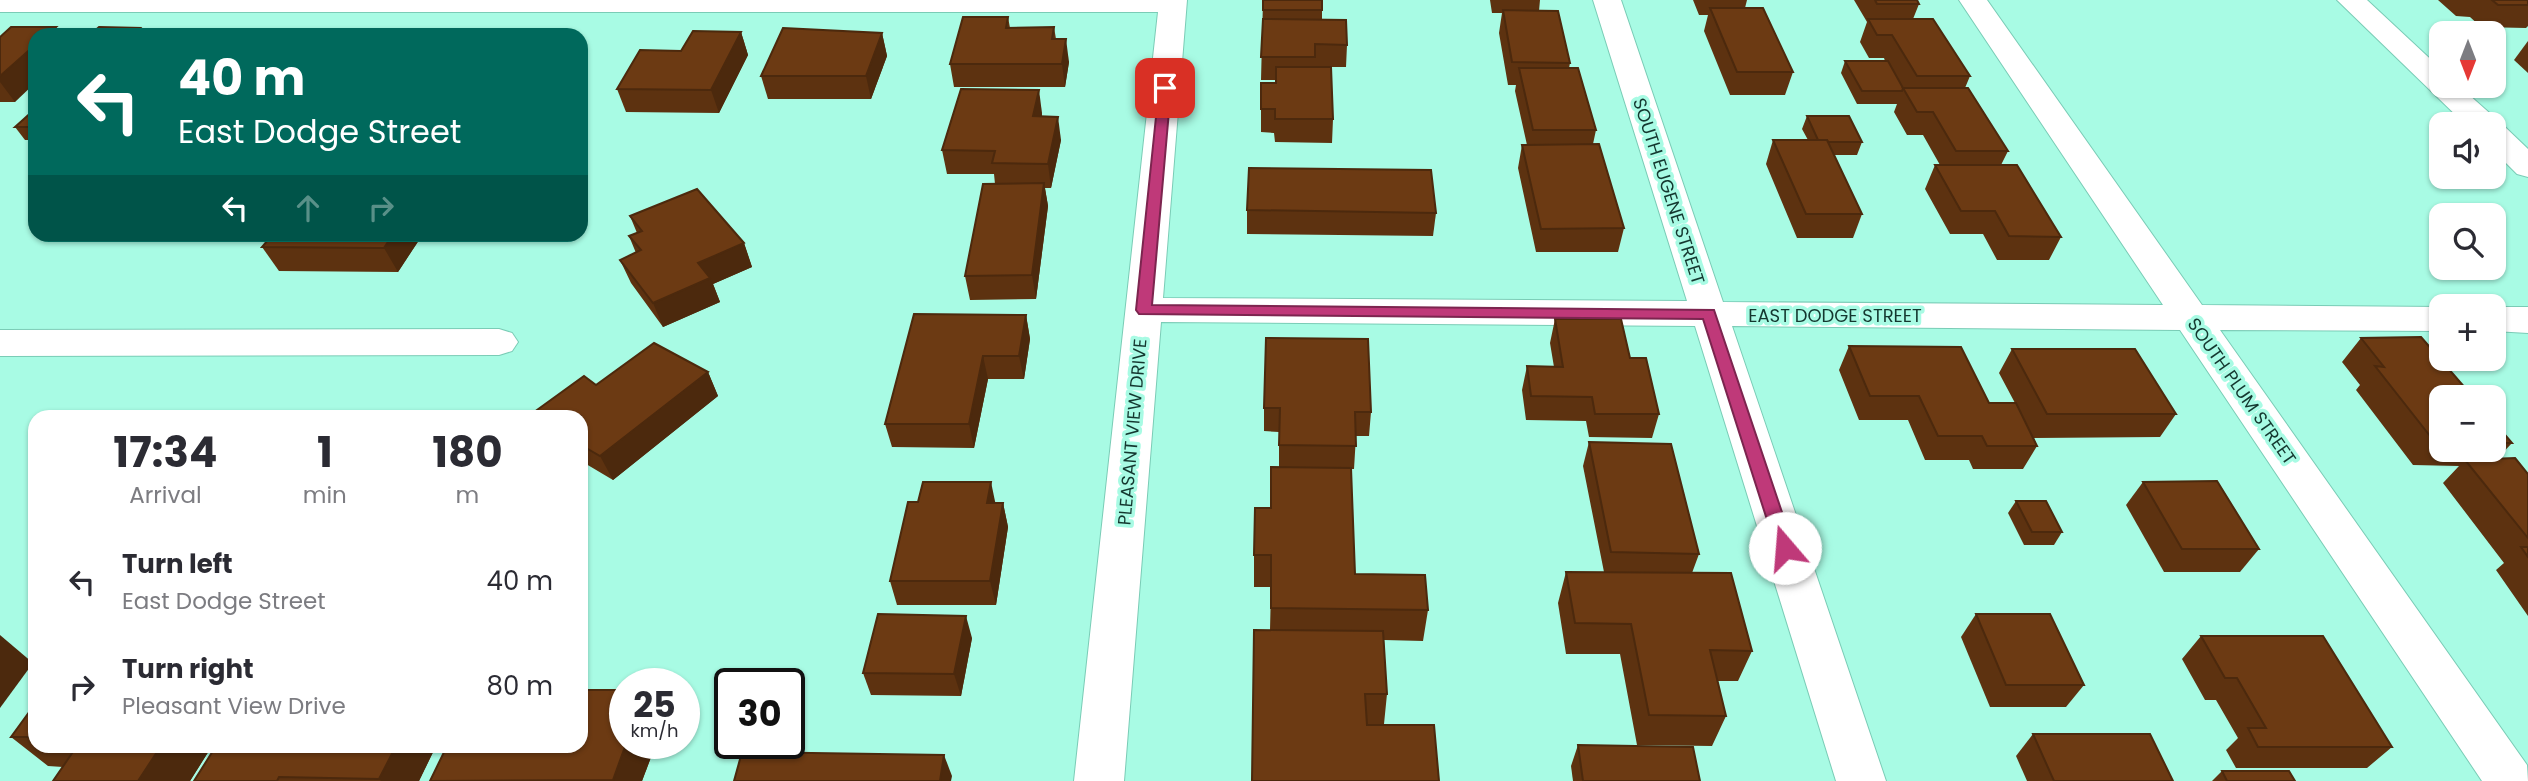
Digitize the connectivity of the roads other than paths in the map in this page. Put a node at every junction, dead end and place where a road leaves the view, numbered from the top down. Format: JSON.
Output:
{"nodes":[{"id":1,"x":1607,"y":0,"type":"edge"},
{"id":2,"x":1973,"y":0,"type":"edge"},
{"id":3,"x":2351,"y":0,"type":"edge"},
{"id":4,"x":1173,"y":2,"type":"edge"},
{"id":5,"x":0,"y":4,"type":"edge"},
{"id":6,"x":2429,"y":73,"type":"edge"},
{"id":7,"x":2456,"y":98,"type":"edge"},
{"id":8,"x":2470,"y":112,"type":"edge"},
{"id":9,"x":2506,"y":146,"type":"edge"},
{"id":10,"x":2528,"y":167,"type":"edge"},
{"id":11,"x":1144,"y":310,"type":"junction"},
{"id":12,"x":1709,"y":314,"type":"junction"},
{"id":13,"x":2191,"y":317,"type":"junction"},
{"id":14,"x":2429,"y":319,"type":"edge"},
{"id":15,"x":2506,"y":319,"type":"edge"},
{"id":16,"x":2528,"y":320,"type":"edge"},
{"id":17,"x":499,"y":342,"type":"dead end"},
{"id":18,"x":0,"y":343,"type":"edge"},
{"id":19,"x":1099,"y":781,"type":"edge"},
{"id":20,"x":1861,"y":781,"type":"edge"},
{"id":21,"x":2510,"y":781,"type":"edge"}],
"edges":[{"from":1,"to":12,"type":"street","name":"SOUTH EUGENE STREET"},
{"from":2,"to":13,"type":"street","name":"SOUTH PLUM STREET"},
{"from":3,"to":6,"type":"street"},
{"from":4,"to":5,"type":"street"},
{"from":4,"to":11,"type":"street","name":"PLEASANT VIEW DRIVE"},
{"from":7,"to":8,"type":"street"},
{"from":9,"to":10,"type":"street"},
{"from":11,"to":12,"type":"street","name":"EAST DODGE STREET"},
{"from":11,"to":19,"type":"street","name":"PLEASANT VIEW DRIVE"},
{"from":12,"to":13,"type":"street","name":"EAST DODGE STREET"},
{"from":12,"to":20,"type":"street","name":"SOUTH EUGENE STREET"},
{"from":13,"to":14,"type":"street","name":"EAST DODGE STREET"},
{"from":13,"to":21,"type":"street","name":"SOUTH PLUM STREET"},
{"from":15,"to":16,"type":"street"},
{"from":17,"to":18,"type":"street"}]}
